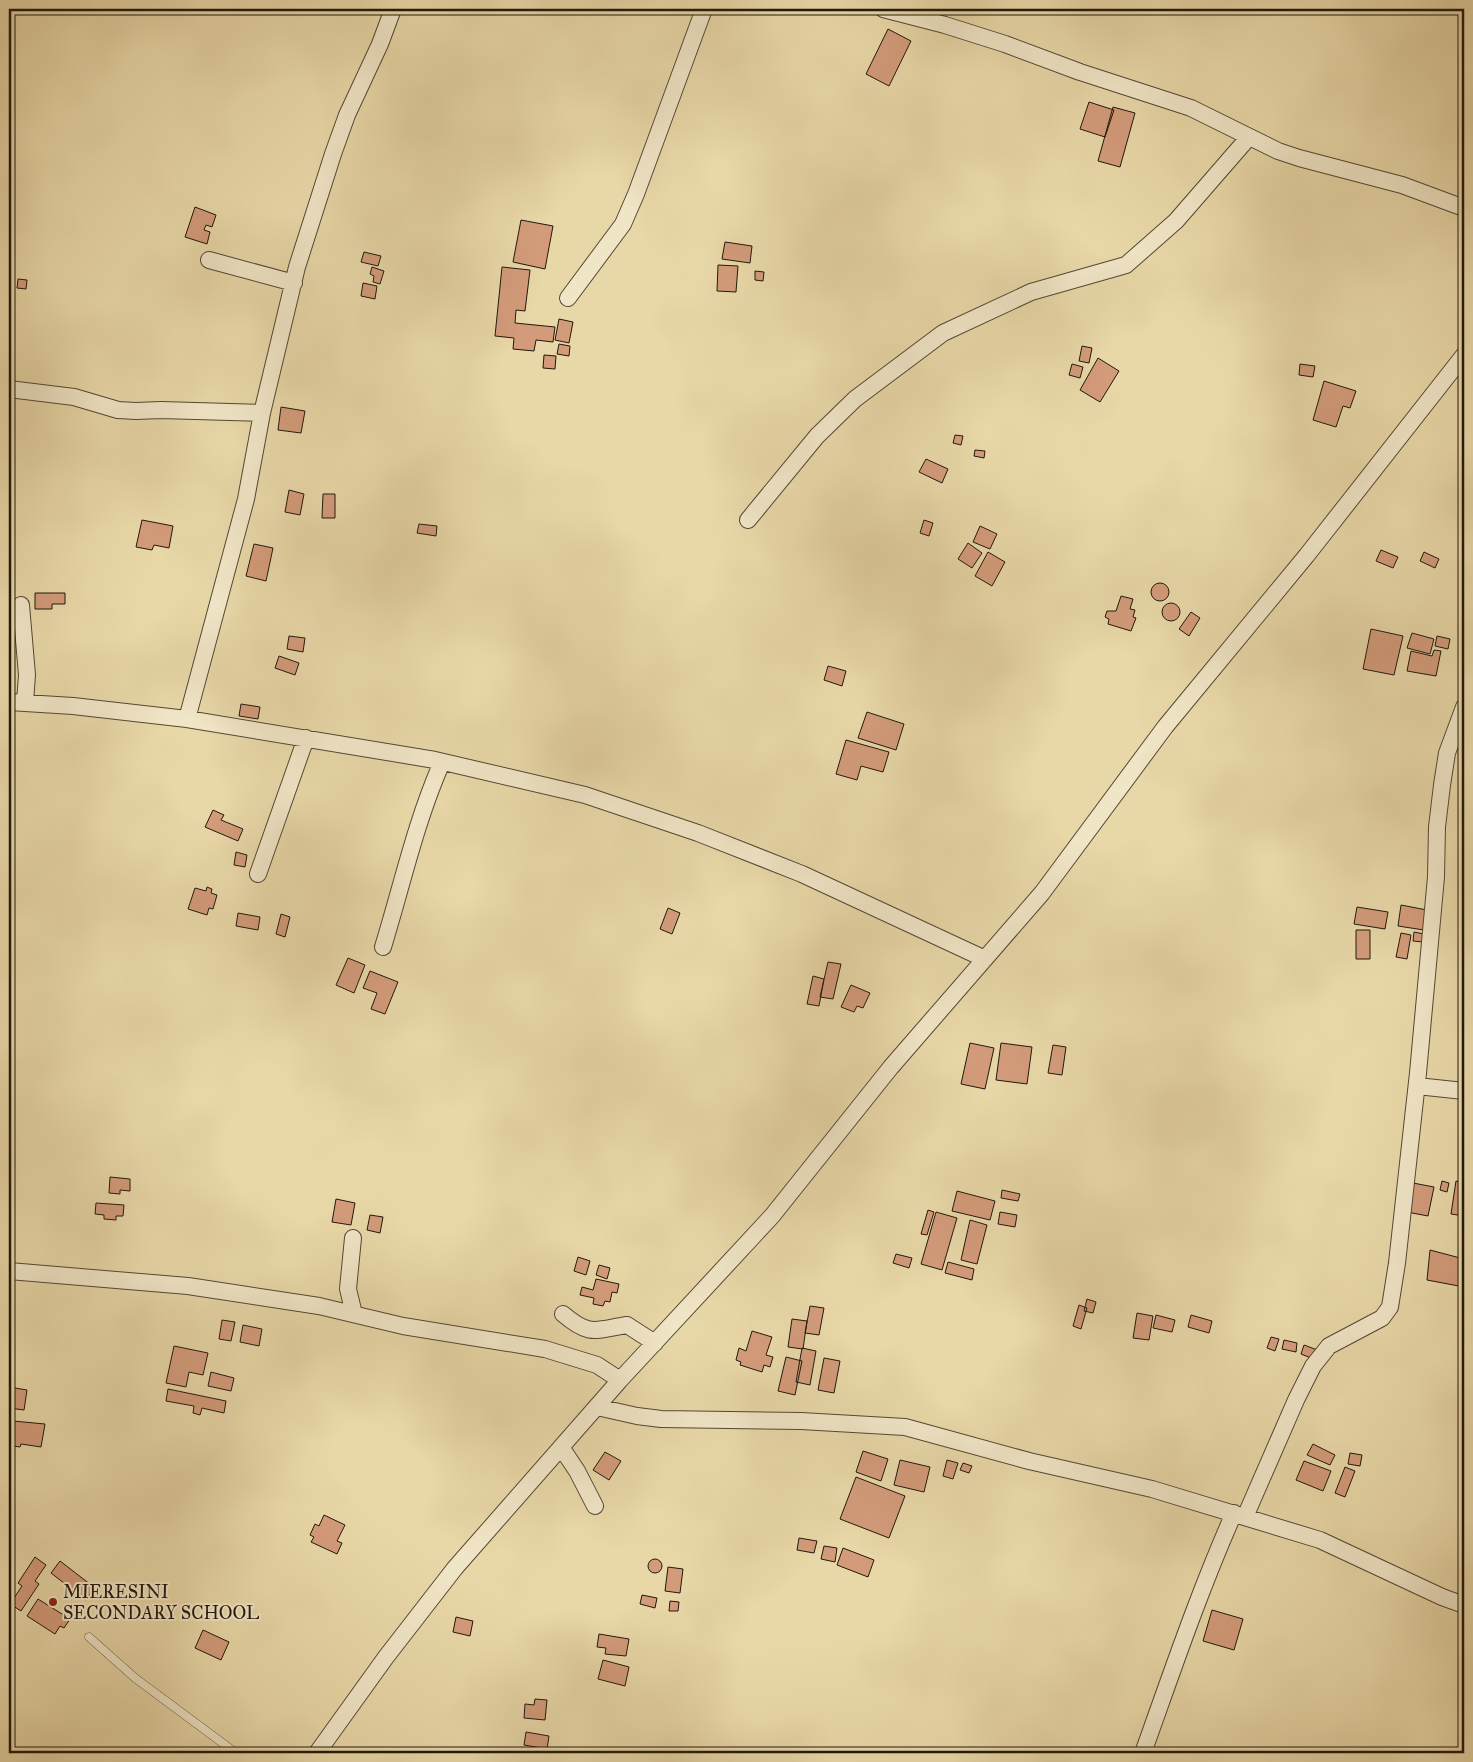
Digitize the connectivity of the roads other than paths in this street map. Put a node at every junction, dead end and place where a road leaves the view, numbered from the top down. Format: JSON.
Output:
{"nodes":[{"id":1,"x":392,"y":9,"type":"edge"},
{"id":2,"x":704,"y":9,"type":"edge"},
{"id":3,"x":883,"y":9,"type":"edge"},
{"id":4,"x":1249,"y":138,"type":"junction"},
{"id":5,"x":1464,"y":208,"type":"edge"},
{"id":6,"x":210,"y":260,"type":"dead end"},
{"id":7,"x":294,"y":283,"type":"junction"},
{"id":8,"x":568,"y":298,"type":"dead end"},
{"id":9,"x":1464,"y":355,"type":"edge"},
{"id":10,"x":9,"y":389,"type":"edge"},
{"id":11,"x":262,"y":413,"type":"junction"},
{"id":12,"x":748,"y":520,"type":"dead end"},
{"id":13,"x":21,"y":605,"type":"dead end"},
{"id":14,"x":17,"y":702,"type":"edge"},
{"id":15,"x":1464,"y":707,"type":"edge"},
{"id":16,"x":187,"y":719,"type":"junction"},
{"id":17,"x":306,"y":738,"type":"junction"},
{"id":18,"x":442,"y":762,"type":"junction"},
{"id":19,"x":258,"y":874,"type":"dead end"},
{"id":20,"x":383,"y":947,"type":"dead end"},
{"id":21,"x":985,"y":959,"type":"junction"},
{"id":22,"x":1417,"y":1086,"type":"junction"},
{"id":23,"x":1464,"y":1091,"type":"edge"},
{"id":24,"x":353,"y":1238,"type":"dead end"},
{"id":25,"x":9,"y":1271,"type":"edge"},
{"id":26,"x":354,"y":1314,"type":"junction"},
{"id":27,"x":563,"y":1314,"type":"dead end"},
{"id":28,"x":655,"y":1343,"type":"junction"},
{"id":29,"x":620,"y":1380,"type":"junction"},
{"id":30,"x":597,"y":1407,"type":"junction"},
{"id":31,"x":561,"y":1447,"type":"junction"},
{"id":32,"x":595,"y":1506,"type":"dead end"},
{"id":33,"x":1240,"y":1515,"type":"junction"},
{"id":34,"x":1464,"y":1605,"type":"edge"},
{"id":35,"x":89,"y":1637,"type":"dead end"},
{"id":36,"x":236,"y":1753,"type":"edge"},
{"id":37,"x":317,"y":1753,"type":"edge"},
{"id":38,"x":1143,"y":1753,"type":"edge"}],
"edges":[{"from":1,"to":7,"type":"street"},
{"from":2,"to":8,"type":"street"},
{"from":3,"to":4,"type":"street"},
{"from":4,"to":5,"type":"street"},
{"from":4,"to":12,"type":"street"},
{"from":6,"to":7,"type":"street"},
{"from":7,"to":11,"type":"street"},
{"from":9,"to":21,"type":"street"},
{"from":10,"to":11,"type":"street"},
{"from":11,"to":16,"type":"street"},
{"from":13,"to":14,"type":"street"},
{"from":14,"to":16,"type":"street"},
{"from":15,"to":22,"type":"street"},
{"from":16,"to":17,"type":"street"},
{"from":17,"to":18,"type":"street"},
{"from":17,"to":19,"type":"street"},
{"from":18,"to":20,"type":"street"},
{"from":18,"to":21,"type":"street"},
{"from":21,"to":28,"type":"street"},
{"from":22,"to":23,"type":"street"},
{"from":22,"to":33,"type":"street"},
{"from":24,"to":26,"type":"street"},
{"from":25,"to":26,"type":"street"},
{"from":26,"to":29,"type":"street"},
{"from":27,"to":28,"type":"street"},
{"from":28,"to":29,"type":"street"},
{"from":29,"to":30,"type":"street"},
{"from":30,"to":31,"type":"street"},
{"from":30,"to":33,"type":"street"},
{"from":31,"to":32,"type":"street"},
{"from":31,"to":37,"type":"street"},
{"from":33,"to":34,"type":"street"},
{"from":33,"to":38,"type":"street"},
{"from":35,"to":36,"type":"lane"}]}
